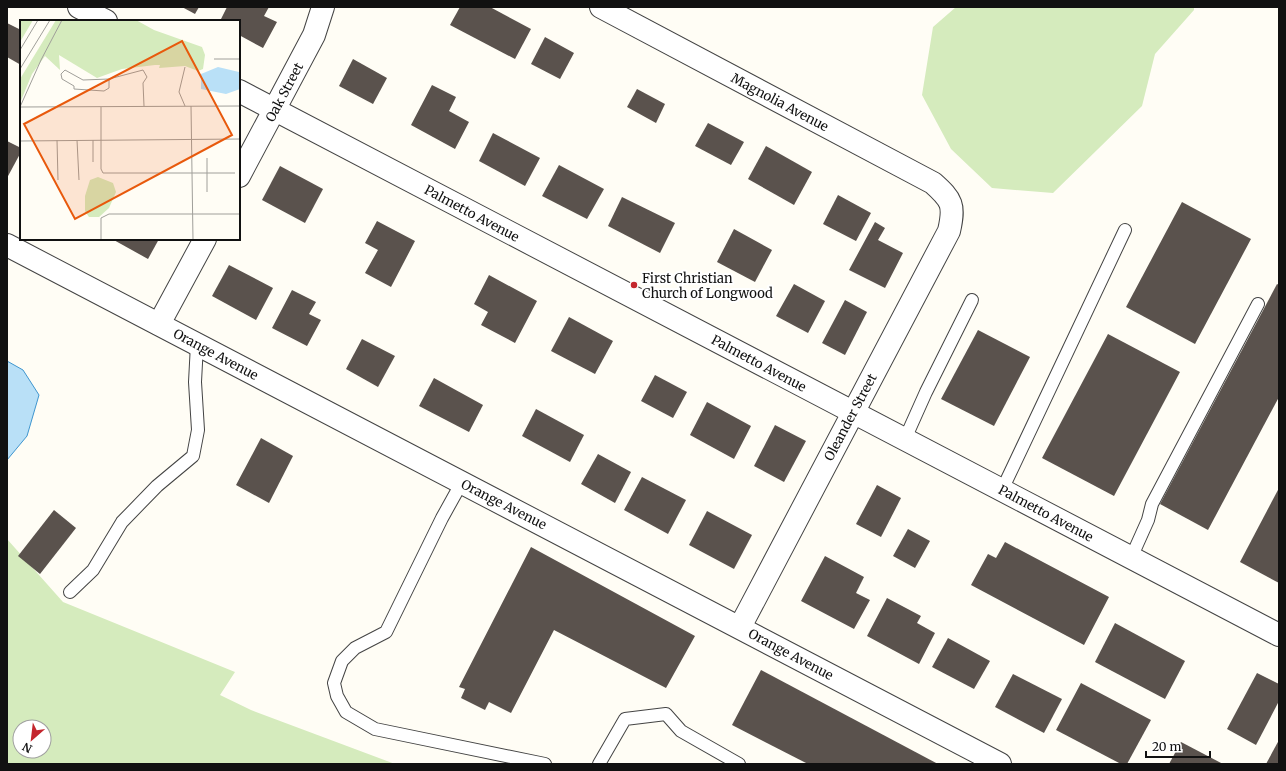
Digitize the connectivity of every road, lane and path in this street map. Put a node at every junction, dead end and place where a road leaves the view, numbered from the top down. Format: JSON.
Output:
{"nodes":[{"id":1,"x":79,"y":7,"type":"edge"},
{"id":2,"x":323,"y":7,"type":"edge"},
{"id":3,"x":600,"y":7,"type":"edge"},
{"id":4,"x":104,"y":20,"type":"edge"},
{"id":5,"x":240,"y":92,"type":"edge"},
{"id":6,"x":274,"y":110,"type":"junction"},
{"id":7,"x":240,"y":174,"type":"edge"},
{"id":8,"x":952,"y":206,"type":"joint"},
{"id":9,"x":1125,"y":230,"type":"dead end"},
{"id":10,"x":204,"y":240,"type":"edge"},
{"id":11,"x":7,"y":244,"type":"edge"},
{"id":12,"x":972,"y":300,"type":"dead end"},
{"id":13,"x":1258,"y":304,"type":"dead end"},
{"id":14,"x":159,"y":324,"type":"junction"},
{"id":15,"x":197,"y":344,"type":"junction"},
{"id":16,"x":853,"y":412,"type":"junction"},
{"id":17,"x":905,"y":439,"type":"junction"},
{"id":18,"x":462,"y":482,"type":"junction"},
{"id":19,"x":1002,"y":490,"type":"junction"},
{"id":20,"x":1131,"y":558,"type":"junction"},
{"id":21,"x":70,"y":592,"type":"dead end"},
{"id":22,"x":740,"y":627,"type":"junction"},
{"id":23,"x":1279,"y":635,"type":"edge"},
{"id":24,"x":545,"y":764,"type":"edge"},
{"id":25,"x":599,"y":764,"type":"edge"},
{"id":26,"x":739,"y":764,"type":"edge"},
{"id":27,"x":1000,"y":764,"type":"edge"}],
"edges":[{"from":1,"to":4,"type":"street"},
{"from":2,"to":6,"type":"street","name":"Oak Street"},
{"from":3,"to":8,"type":"street","name":"Magnolia Avenue"},
{"from":5,"to":6,"type":"street","name":"Palmetto Avenue"},
{"from":6,"to":7,"type":"street","name":"Oak Street"},
{"from":6,"to":16,"type":"street","name":"Palmetto Avenue"},
{"from":8,"to":16,"type":"street","name":"Oleander Street"},
{"from":9,"to":19,"type":"lane"},
{"from":10,"to":14,"type":"street"},
{"from":11,"to":14,"type":"street","name":"Orange Avenue"},
{"from":12,"to":17,"type":"lane"},
{"from":13,"to":20,"type":"lane"},
{"from":14,"to":15,"type":"street","name":"Orange Avenue"},
{"from":15,"to":18,"type":"street","name":"Orange Avenue"},
{"from":15,"to":21,"type":"lane"},
{"from":16,"to":17,"type":"street","name":"Palmetto Avenue"},
{"from":16,"to":22,"type":"street","name":"Oleander Street"},
{"from":17,"to":19,"type":"street","name":"Palmetto Avenue"},
{"from":18,"to":22,"type":"street","name":"Orange Avenue"},
{"from":18,"to":24,"type":"lane"},
{"from":19,"to":20,"type":"street","name":"Palmetto Avenue"},
{"from":20,"to":23,"type":"street","name":"Palmetto Avenue"},
{"from":22,"to":27,"type":"street","name":"Orange Avenue"},
{"from":25,"to":26,"type":"lane"}]}
